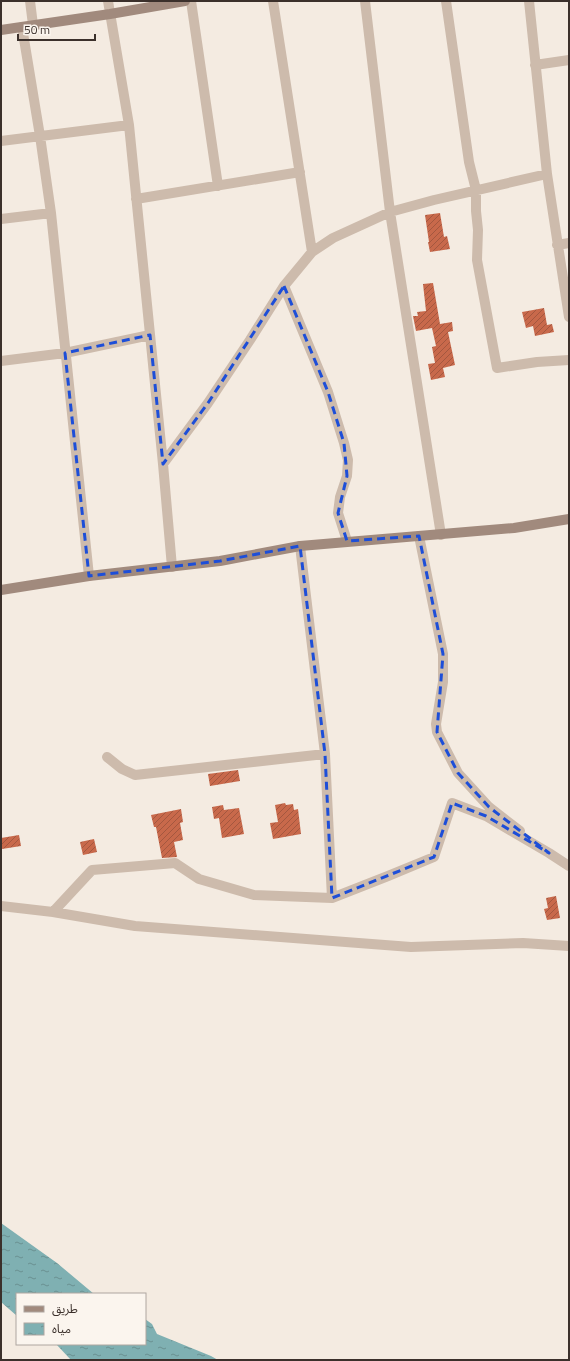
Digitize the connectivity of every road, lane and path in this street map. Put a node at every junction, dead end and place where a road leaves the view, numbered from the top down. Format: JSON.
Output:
{"nodes":[{"id":1,"x":30,"y":1,"type":"edge"},
{"id":2,"x":108,"y":1,"type":"edge"},
{"id":3,"x":185,"y":1,"type":"edge"},
{"id":4,"x":191,"y":1,"type":"edge"},
{"id":5,"x":273,"y":1,"type":"edge"},
{"id":6,"x":365,"y":1,"type":"edge"},
{"id":7,"x":446,"y":1,"type":"edge"},
{"id":8,"x":529,"y":1,"type":"edge"},
{"id":9,"x":110,"y":14,"type":"junction"},
{"id":10,"x":33,"y":25,"type":"junction"},
{"id":11,"x":22,"y":27,"type":"junction"},
{"id":12,"x":1,"y":30,"type":"edge"},
{"id":13,"x":569,"y":60,"type":"edge"},
{"id":14,"x":535,"y":65,"type":"junction"},
{"id":15,"x":129,"y":125,"type":"junction"},
{"id":16,"x":40,"y":136,"type":"junction"},
{"id":17,"x":1,"y":141,"type":"edge"},
{"id":18,"x":300,"y":172,"type":"junction"},
{"id":19,"x":547,"y":174,"type":"junction"},
{"id":20,"x":218,"y":186,"type":"junction"},
{"id":21,"x":476,"y":190,"type":"junction"},
{"id":22,"x":136,"y":199,"type":"junction"},
{"id":23,"x":390,"y":212,"type":"junction"},
{"id":24,"x":51,"y":213,"type":"junction"},
{"id":25,"x":1,"y":219,"type":"edge"},
{"id":26,"x":569,"y":243,"type":"edge"},
{"id":27,"x":557,"y":245,"type":"junction"},
{"id":28,"x":312,"y":252,"type":"junction"},
{"id":29,"x":284,"y":286,"type":"junction"},
{"id":30,"x":569,"y":316,"type":"edge"},
{"id":31,"x":150,"y":335,"type":"junction"},
{"id":32,"x":64,"y":353,"type":"junction"},
{"id":33,"x":569,"y":360,"type":"edge"},
{"id":34,"x":1,"y":361,"type":"edge"},
{"id":35,"x":164,"y":464,"type":"junction"},
{"id":36,"x":569,"y":519,"type":"edge"},
{"id":37,"x":442,"y":535,"type":"junction"},
{"id":38,"x":420,"y":536,"type":"junction"},
{"id":39,"x":347,"y":542,"type":"junction"},
{"id":40,"x":300,"y":546,"type":"junction"},
{"id":41,"x":172,"y":567,"type":"junction"},
{"id":42,"x":89,"y":576,"type":"junction"},
{"id":43,"x":1,"y":590,"type":"edge"},
{"id":44,"x":325,"y":754,"type":"junction"},
{"id":45,"x":107,"y":757,"type":"dead end"},
{"id":46,"x":549,"y":853,"type":"junction"},
{"id":47,"x":569,"y":866,"type":"edge"},
{"id":48,"x":332,"y":898,"type":"junction"},
{"id":49,"x":1,"y":906,"type":"edge"},
{"id":50,"x":53,"y":912,"type":"junction"},
{"id":51,"x":569,"y":946,"type":"edge"}],
"edges":[{"from":1,"to":10,"type":"street"},
{"from":2,"to":9,"type":"street"},
{"from":3,"to":9,"type":"street"},
{"from":4,"to":20,"type":"street"},
{"from":5,"to":18,"type":"street"},
{"from":6,"to":23,"type":"street"},
{"from":7,"to":21,"type":"street"},
{"from":8,"to":14,"type":"street"},
{"from":9,"to":10,"type":"street"},
{"from":9,"to":15,"type":"street"},
{"from":10,"to":11,"type":"street"},
{"from":11,"to":12,"type":"street"},
{"from":11,"to":16,"type":"street"},
{"from":13,"to":14,"type":"street"},
{"from":14,"to":19,"type":"street"},
{"from":15,"to":16,"type":"street"},
{"from":15,"to":22,"type":"street"},
{"from":16,"to":17,"type":"street"},
{"from":16,"to":24,"type":"street"},
{"from":18,"to":20,"type":"street"},
{"from":18,"to":28,"type":"street"},
{"from":19,"to":21,"type":"street"},
{"from":19,"to":27,"type":"street"},
{"from":20,"to":22,"type":"street"},
{"from":21,"to":23,"type":"street"},
{"from":21,"to":33,"type":"street"},
{"from":22,"to":31,"type":"street"},
{"from":23,"to":28,"type":"street"},
{"from":23,"to":37,"type":"street"},
{"from":24,"to":25,"type":"street"},
{"from":24,"to":32,"type":"street"},
{"from":26,"to":27,"type":"street"},
{"from":27,"to":30,"type":"street"},
{"from":28,"to":29,"type":"street"},
{"from":29,"to":35,"type":"street"},
{"from":29,"to":39,"type":"street"},
{"from":31,"to":32,"type":"street"},
{"from":31,"to":35,"type":"street"},
{"from":32,"to":34,"type":"street"},
{"from":32,"to":42,"type":"street"},
{"from":35,"to":41,"type":"street"},
{"from":36,"to":37,"type":"street"},
{"from":37,"to":38,"type":"street"},
{"from":38,"to":39,"type":"street"},
{"from":38,"to":46,"type":"street"},
{"from":39,"to":40,"type":"street"},
{"from":40,"to":41,"type":"street"},
{"from":40,"to":44,"type":"street"},
{"from":41,"to":42,"type":"street"},
{"from":42,"to":43,"type":"street"},
{"from":44,"to":45,"type":"street"},
{"from":44,"to":48,"type":"street"},
{"from":46,"to":47,"type":"street"},
{"from":46,"to":48,"type":"street"},
{"from":48,"to":50,"type":"street"},
{"from":49,"to":50,"type":"street"},
{"from":50,"to":51,"type":"street"}]}
